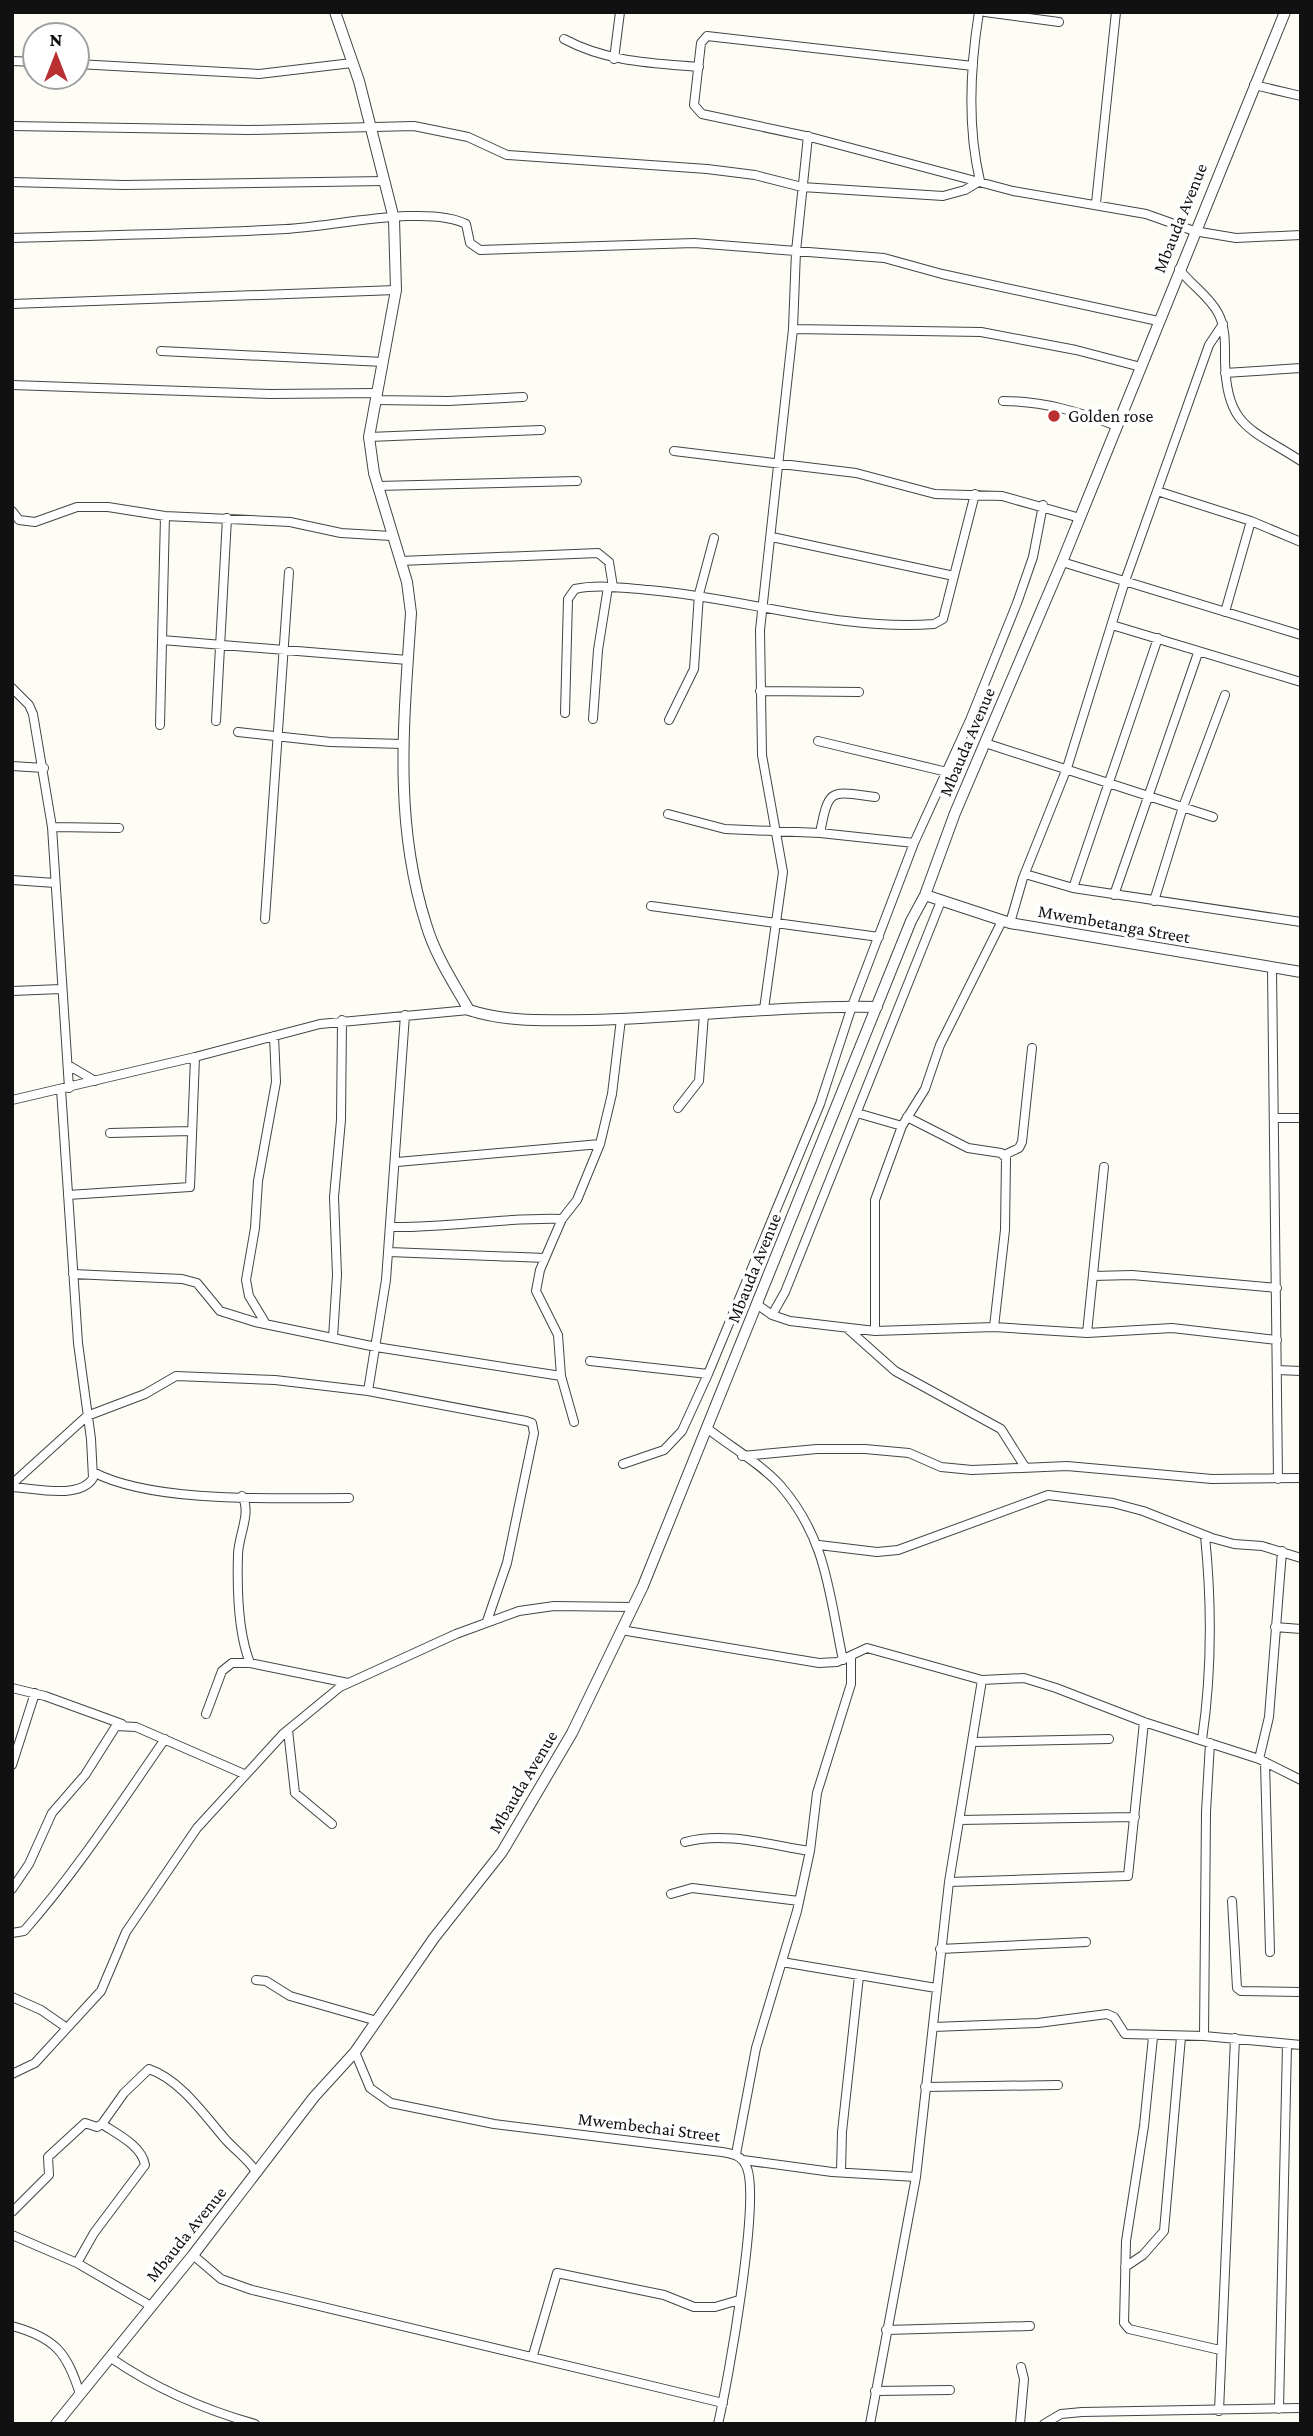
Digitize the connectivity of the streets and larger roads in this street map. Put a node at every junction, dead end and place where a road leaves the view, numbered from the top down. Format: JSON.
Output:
{"nodes":[{"id":1,"x":334,"y":12,"type":"edge"},
{"id":2,"x":620,"y":12,"type":"edge"},
{"id":3,"x":979,"y":12,"type":"edge"},
{"id":4,"x":985,"y":12,"type":"edge"},
{"id":5,"x":1116,"y":12,"type":"edge"},
{"id":6,"x":1284,"y":12,"type":"edge"},
{"id":7,"x":1059,"y":22,"type":"dead end"},
{"id":8,"x":564,"y":39,"type":"dead end"},
{"id":9,"x":614,"y":60,"type":"junction"},
{"id":10,"x":352,"y":63,"type":"junction"},
{"id":11,"x":91,"y":65,"type":"edge"},
{"id":12,"x":973,"y":66,"type":"junction"},
{"id":13,"x":699,"y":67,"type":"junction"},
{"id":14,"x":1254,"y":85,"type":"junction"},
{"id":15,"x":1301,"y":96,"type":"edge"},
{"id":16,"x":12,"y":126,"type":"edge"},
{"id":17,"x":370,"y":129,"type":"junction"},
{"id":18,"x":808,"y":136,"type":"junction"},
{"id":19,"x":385,"y":181,"type":"junction"},
{"id":20,"x":980,"y":181,"type":"junction"},
{"id":21,"x":12,"y":182,"type":"edge"},
{"id":22,"x":802,"y":187,"type":"junction"},
{"id":23,"x":1096,"y":203,"type":"junction"},
{"id":24,"x":394,"y":219,"type":"junction"},
{"id":25,"x":1194,"y":231,"type":"junction"},
{"id":26,"x":1301,"y":235,"type":"edge"},
{"id":27,"x":12,"y":238,"type":"edge"},
{"id":28,"x":796,"y":251,"type":"junction"},
{"id":29,"x":1179,"y":269,"type":"junction"},
{"id":30,"x":396,"y":290,"type":"junction"},
{"id":31,"x":12,"y":303,"type":"edge"},
{"id":32,"x":1158,"y":321,"type":"junction"},
{"id":33,"x":1223,"y":324,"type":"junction"},
{"id":34,"x":793,"y":329,"type":"junction"},
{"id":35,"x":161,"y":351,"type":"dead end"},
{"id":36,"x":383,"y":362,"type":"junction"},
{"id":37,"x":1141,"y":367,"type":"junction"},
{"id":38,"x":1301,"y":368,"type":"edge"},
{"id":39,"x":1225,"y":373,"type":"junction"},
{"id":40,"x":12,"y":385,"type":"edge"},
{"id":41,"x":375,"y":396,"type":"junction"},
{"id":42,"x":523,"y":397,"type":"dead end"},
{"id":43,"x":1003,"y":401,"type":"dead end"},
{"id":44,"x":1117,"y":426,"type":"junction"},
{"id":45,"x":541,"y":430,"type":"dead end"},
{"id":46,"x":369,"y":437,"type":"junction"},
{"id":47,"x":674,"y":451,"type":"dead end"},
{"id":48,"x":1301,"y":461,"type":"edge"},
{"id":49,"x":779,"y":464,"type":"junction"},
{"id":50,"x":577,"y":481,"type":"dead end"},
{"id":51,"x":377,"y":486,"type":"junction"},
{"id":52,"x":1157,"y":491,"type":"junction"},
{"id":53,"x":975,"y":494,"type":"junction"},
{"id":54,"x":1044,"y":505,"type":"junction"},
{"id":55,"x":13,"y":514,"type":"edge"},
{"id":56,"x":165,"y":516,"type":"junction"},
{"id":57,"x":227,"y":518,"type":"junction"},
{"id":58,"x":1080,"y":518,"type":"junction"},
{"id":59,"x":1251,"y":521,"type":"junction"},
{"id":60,"x":391,"y":536,"type":"junction"},
{"id":61,"x":772,"y":537,"type":"junction"},
{"id":62,"x":715,"y":538,"type":"dead end"},
{"id":63,"x":1301,"y":542,"type":"edge"},
{"id":64,"x":400,"y":561,"type":"junction"},
{"id":65,"x":1062,"y":562,"type":"junction"},
{"id":66,"x":289,"y":572,"type":"dead end"},
{"id":67,"x":954,"y":576,"type":"junction"},
{"id":68,"x":1125,"y":581,"type":"junction"},
{"id":69,"x":610,"y":587,"type":"junction"},
{"id":70,"x":699,"y":594,"type":"junction"},
{"id":71,"x":762,"y":608,"type":"junction"},
{"id":72,"x":1225,"y":611,"type":"junction"},
{"id":73,"x":1112,"y":625,"type":"junction"},
{"id":74,"x":1301,"y":635,"type":"edge"},
{"id":75,"x":1158,"y":638,"type":"junction"},
{"id":76,"x":162,"y":640,"type":"junction"},
{"id":77,"x":222,"y":644,"type":"junction"},
{"id":78,"x":285,"y":653,"type":"junction"},
{"id":79,"x":1198,"y":653,"type":"junction"},
{"id":80,"x":408,"y":660,"type":"junction"},
{"id":81,"x":1301,"y":682,"type":"edge"},
{"id":82,"x":12,"y":688,"type":"edge"},
{"id":83,"x":760,"y":691,"type":"junction"},
{"id":84,"x":859,"y":692,"type":"dead end"},
{"id":85,"x":1225,"y":695,"type":"dead end"},
{"id":86,"x":565,"y":713,"type":"dead end"},
{"id":87,"x":593,"y":719,"type":"dead end"},
{"id":88,"x":669,"y":720,"type":"dead end"},
{"id":89,"x":216,"y":721,"type":"dead end"},
{"id":90,"x":160,"y":725,"type":"dead end"},
{"id":91,"x":238,"y":732,"type":"dead end"},
{"id":92,"x":278,"y":735,"type":"junction"},
{"id":93,"x":818,"y":741,"type":"dead end"},
{"id":94,"x":985,"y":743,"type":"junction"},
{"id":95,"x":403,"y":744,"type":"junction"},
{"id":96,"x":12,"y":766,"type":"edge"},
{"id":97,"x":44,"y":768,"type":"junction"},
{"id":98,"x":1067,"y":768,"type":"junction"},
{"id":99,"x":947,"y":772,"type":"junction"},
{"id":100,"x":1108,"y":782,"type":"junction"},
{"id":101,"x":1150,"y":796,"type":"junction"},
{"id":102,"x":875,"y":797,"type":"dead end"},
{"id":103,"x":1183,"y":807,"type":"junction"},
{"id":104,"x":668,"y":814,"type":"dead end"},
{"id":105,"x":1213,"y":817,"type":"dead end"},
{"id":106,"x":52,"y":828,"type":"junction"},
{"id":107,"x":119,"y":828,"type":"dead end"},
{"id":108,"x":777,"y":831,"type":"junction"},
{"id":109,"x":820,"y":833,"type":"junction"},
{"id":110,"x":914,"y":843,"type":"junction"},
{"id":111,"x":1025,"y":874,"type":"junction"},
{"id":112,"x":12,"y":880,"type":"edge"},
{"id":113,"x":55,"y":883,"type":"junction"},
{"id":114,"x":1073,"y":888,"type":"junction"},
{"id":115,"x":925,"y":895,"type":"junction"},
{"id":116,"x":1114,"y":895,"type":"junction"},
{"id":117,"x":941,"y":901,"type":"junction"},
{"id":118,"x":1154,"y":901,"type":"junction"},
{"id":119,"x":651,"y":906,"type":"dead end"},
{"id":120,"x":265,"y":919,"type":"dead end"},
{"id":121,"x":776,"y":921,"type":"junction"},
{"id":122,"x":1006,"y":922,"type":"junction"},
{"id":123,"x":1301,"y":922,"type":"edge"},
{"id":124,"x":878,"y":937,"type":"junction"},
{"id":125,"x":1272,"y":969,"type":"junction"},
{"id":126,"x":1301,"y":972,"type":"edge"},
{"id":127,"x":61,"y":989,"type":"junction"},
{"id":128,"x":12,"y":991,"type":"edge"},
{"id":129,"x":852,"y":1006,"type":"junction"},
{"id":130,"x":877,"y":1007,"type":"junction"},
{"id":131,"x":764,"y":1009,"type":"junction"},
{"id":132,"x":469,"y":1010,"type":"junction"},
{"id":133,"x":704,"y":1014,"type":"junction"},
{"id":134,"x":405,"y":1015,"type":"junction"},
{"id":135,"x":621,"y":1019,"type":"junction"},
{"id":136,"x":342,"y":1020,"type":"junction"},
{"id":137,"x":274,"y":1036,"type":"junction"},
{"id":138,"x":1032,"y":1048,"type":"dead end"},
{"id":139,"x":195,"y":1057,"type":"junction"},
{"id":140,"x":68,"y":1065,"type":"junction"},
{"id":141,"x":96,"y":1081,"type":"junction"},
{"id":142,"x":65,"y":1089,"type":"junction"},
{"id":143,"x":12,"y":1100,"type":"edge"},
{"id":144,"x":678,"y":1108,"type":"dead end"},
{"id":145,"x":857,"y":1113,"type":"junction"},
{"id":146,"x":907,"y":1117,"type":"junction"},
{"id":147,"x":1276,"y":1118,"type":"junction"},
{"id":148,"x":1301,"y":1118,"type":"edge"},
{"id":149,"x":902,"y":1126,"type":"junction"},
{"id":150,"x":190,"y":1131,"type":"junction"},
{"id":151,"x":110,"y":1133,"type":"dead end"},
{"id":152,"x":600,"y":1144,"type":"junction"},
{"id":153,"x":1004,"y":1155,"type":"junction"},
{"id":154,"x":397,"y":1162,"type":"junction"},
{"id":155,"x":1104,"y":1167,"type":"dead end"},
{"id":156,"x":68,"y":1195,"type":"junction"},
{"id":157,"x":562,"y":1219,"type":"junction"},
{"id":158,"x":391,"y":1227,"type":"junction"},
{"id":159,"x":388,"y":1251,"type":"junction"},
{"id":160,"x":545,"y":1258,"type":"junction"},
{"id":161,"x":73,"y":1274,"type":"junction"},
{"id":162,"x":1093,"y":1276,"type":"junction"},
{"id":163,"x":1277,"y":1289,"type":"junction"},
{"id":164,"x":758,"y":1306,"type":"junction"},
{"id":165,"x":772,"y":1315,"type":"junction"},
{"id":166,"x":266,"y":1324,"type":"junction"},
{"id":167,"x":994,"y":1327,"type":"junction"},
{"id":168,"x":848,"y":1329,"type":"junction"},
{"id":169,"x":875,"y":1331,"type":"junction"},
{"id":170,"x":1087,"y":1333,"type":"junction"},
{"id":171,"x":333,"y":1338,"type":"junction"},
{"id":172,"x":1277,"y":1340,"type":"junction"},
{"id":173,"x":376,"y":1347,"type":"junction"},
{"id":174,"x":590,"y":1361,"type":"dead end"},
{"id":175,"x":1277,"y":1370,"type":"junction"},
{"id":176,"x":1301,"y":1371,"type":"edge"},
{"id":177,"x":708,"y":1374,"type":"junction"},
{"id":178,"x":561,"y":1376,"type":"junction"},
{"id":179,"x":368,"y":1391,"type":"junction"},
{"id":180,"x":87,"y":1416,"type":"junction"},
{"id":181,"x":573,"y":1422,"type":"dead end"},
{"id":182,"x":708,"y":1429,"type":"junction"},
{"id":183,"x":742,"y":1456,"type":"junction"},
{"id":184,"x":623,"y":1464,"type":"dead end"},
{"id":185,"x":1025,"y":1466,"type":"junction"},
{"id":186,"x":93,"y":1472,"type":"junction"},
{"id":187,"x":1301,"y":1478,"type":"edge"},
{"id":188,"x":1278,"y":1479,"type":"junction"},
{"id":189,"x":12,"y":1486,"type":"edge"},
{"id":190,"x":242,"y":1496,"type":"junction"},
{"id":191,"x":349,"y":1498,"type":"dead end"},
{"id":192,"x":1206,"y":1536,"type":"junction"},
{"id":193,"x":819,"y":1545,"type":"junction"},
{"id":194,"x":1282,"y":1551,"type":"junction"},
{"id":195,"x":1301,"y":1558,"type":"edge"},
{"id":196,"x":632,"y":1607,"type":"junction"},
{"id":197,"x":487,"y":1621,"type":"junction"},
{"id":198,"x":1275,"y":1627,"type":"junction"},
{"id":199,"x":1301,"y":1629,"type":"edge"},
{"id":200,"x":621,"y":1630,"type":"junction"},
{"id":201,"x":847,"y":1658,"type":"junction"},
{"id":202,"x":250,"y":1664,"type":"junction"},
{"id":203,"x":982,"y":1681,"type":"junction"},
{"id":204,"x":348,"y":1684,"type":"junction"},
{"id":205,"x":12,"y":1688,"type":"edge"},
{"id":206,"x":34,"y":1693,"type":"junction"},
{"id":207,"x":206,"y":1714,"type":"dead end"},
{"id":208,"x":1144,"y":1722,"type":"junction"},
{"id":209,"x":125,"y":1725,"type":"junction"},
{"id":210,"x":288,"y":1730,"type":"junction"},
{"id":211,"x":1109,"y":1738,"type":"dead end"},
{"id":212,"x":165,"y":1739,"type":"junction"},
{"id":213,"x":1206,"y":1741,"type":"junction"},
{"id":214,"x":973,"y":1742,"type":"junction"},
{"id":215,"x":1262,"y":1760,"type":"junction"},
{"id":216,"x":12,"y":1765,"type":"edge"},
{"id":217,"x":244,"y":1774,"type":"junction"},
{"id":218,"x":1301,"y":1780,"type":"edge"},
{"id":219,"x":1135,"y":1817,"type":"junction"},
{"id":220,"x":959,"y":1820,"type":"junction"},
{"id":221,"x":332,"y":1824,"type":"dead end"},
{"id":222,"x":685,"y":1842,"type":"dead end"},
{"id":223,"x":810,"y":1851,"type":"junction"},
{"id":224,"x":949,"y":1882,"type":"junction"},
{"id":225,"x":12,"y":1889,"type":"edge"},
{"id":226,"x":671,"y":1894,"type":"dead end"},
{"id":227,"x":799,"y":1901,"type":"junction"},
{"id":228,"x":1232,"y":1901,"type":"dead end"},
{"id":229,"x":12,"y":1933,"type":"edge"},
{"id":230,"x":1086,"y":1942,"type":"dead end"},
{"id":231,"x":940,"y":1949,"type":"junction"},
{"id":232,"x":1270,"y":1952,"type":"dead end"},
{"id":233,"x":782,"y":1962,"type":"junction"},
{"id":234,"x":859,"y":1976,"type":"junction"},
{"id":235,"x":256,"y":1980,"type":"dead end"},
{"id":236,"x":936,"y":1988,"type":"junction"},
{"id":237,"x":1301,"y":1992,"type":"edge"},
{"id":238,"x":12,"y":1997,"type":"edge"},
{"id":239,"x":377,"y":2021,"type":"junction"},
{"id":240,"x":933,"y":2027,"type":"junction"},
{"id":241,"x":67,"y":2028,"type":"junction"},
{"id":242,"x":1204,"y":2036,"type":"junction"},
{"id":243,"x":1181,"y":2037,"type":"junction"},
{"id":244,"x":1153,"y":2038,"type":"junction"},
{"id":245,"x":1235,"y":2038,"type":"junction"},
{"id":246,"x":1287,"y":2044,"type":"junction"},
{"id":247,"x":1301,"y":2045,"type":"edge"},
{"id":248,"x":355,"y":2052,"type":"junction"},
{"id":249,"x":12,"y":2074,"type":"edge"},
{"id":250,"x":1058,"y":2085,"type":"dead end"},
{"id":251,"x":925,"y":2087,"type":"junction"},
{"id":252,"x":102,"y":2124,"type":"junction"},
{"id":253,"x":740,"y":2157,"type":"junction"},
{"id":254,"x":257,"y":2172,"type":"junction"},
{"id":255,"x":841,"y":2172,"type":"junction"},
{"id":256,"x":916,"y":2177,"type":"junction"},
{"id":257,"x":12,"y":2213,"type":"edge"},
{"id":258,"x":12,"y":2235,"type":"edge"},
{"id":259,"x":193,"y":2255,"type":"junction"},
{"id":260,"x":77,"y":2263,"type":"junction"},
{"id":261,"x":1125,"y":2267,"type":"junction"},
{"id":262,"x":739,"y":2300,"type":"junction"},
{"id":263,"x":151,"y":2305,"type":"junction"},
{"id":264,"x":12,"y":2326,"type":"edge"},
{"id":265,"x":1030,"y":2326,"type":"dead end"},
{"id":266,"x":886,"y":2330,"type":"junction"},
{"id":267,"x":1220,"y":2350,"type":"junction"},
{"id":268,"x":533,"y":2355,"type":"junction"},
{"id":269,"x":111,"y":2358,"type":"junction"},
{"id":270,"x":1021,"y":2367,"type":"dead end"},
{"id":271,"x":950,"y":2390,"type":"dead end"},
{"id":272,"x":875,"y":2391,"type":"junction"},
{"id":273,"x":80,"y":2394,"type":"junction"},
{"id":274,"x":723,"y":2403,"type":"junction"},
{"id":275,"x":1301,"y":2408,"type":"edge"},
{"id":276,"x":1279,"y":2409,"type":"junction"},
{"id":277,"x":1219,"y":2411,"type":"junction"},
{"id":278,"x":57,"y":2424,"type":"edge"},
{"id":279,"x":256,"y":2424,"type":"edge"},
{"id":280,"x":718,"y":2424,"type":"edge"},
{"id":281,"x":870,"y":2424,"type":"edge"},
{"id":282,"x":1020,"y":2424,"type":"edge"},
{"id":283,"x":1044,"y":2424,"type":"edge"}],
"edges":[{"from":1,"to":10,"type":"street"},
{"from":2,"to":9,"type":"street"},
{"from":3,"to":12,"type":"street"},
{"from":4,"to":7,"type":"street"},
{"from":5,"to":23,"type":"street"},
{"from":6,"to":14,"type":"street","name":"Mbauda Avenue"},
{"from":8,"to":9,"type":"street"},
{"from":9,"to":13,"type":"street"},
{"from":10,"to":11,"type":"street"},
{"from":10,"to":17,"type":"street"},
{"from":12,"to":13,"type":"street"},
{"from":12,"to":20,"type":"street"},
{"from":13,"to":18,"type":"street"},
{"from":14,"to":15,"type":"street"},
{"from":14,"to":25,"type":"street","name":"Mbauda Avenue"},
{"from":16,"to":17,"type":"street"},
{"from":17,"to":19,"type":"street"},
{"from":17,"to":22,"type":"street"},
{"from":18,"to":20,"type":"street"},
{"from":18,"to":22,"type":"street"},
{"from":19,"to":21,"type":"street"},
{"from":19,"to":24,"type":"street"},
{"from":20,"to":22,"type":"street"},
{"from":20,"to":23,"type":"street"},
{"from":22,"to":28,"type":"street"},
{"from":23,"to":25,"type":"street"},
{"from":24,"to":27,"type":"street"},
{"from":24,"to":28,"type":"street"},
{"from":24,"to":30,"type":"street"},
{"from":25,"to":26,"type":"street"},
{"from":25,"to":29,"type":"street","name":"Mbauda Avenue"},
{"from":28,"to":32,"type":"street"},
{"from":28,"to":34,"type":"street"},
{"from":29,"to":32,"type":"street","name":"Mbauda Avenue"},
{"from":29,"to":33,"type":"street"},
{"from":30,"to":31,"type":"street"},
{"from":30,"to":36,"type":"street"},
{"from":32,"to":37,"type":"street","name":"Mbauda Avenue"},
{"from":33,"to":39,"type":"street"},
{"from":33,"to":52,"type":"street"},
{"from":34,"to":37,"type":"street"},
{"from":34,"to":49,"type":"street"},
{"from":35,"to":36,"type":"street"},
{"from":36,"to":41,"type":"street"},
{"from":37,"to":44,"type":"street","name":"Mbauda Avenue"},
{"from":38,"to":39,"type":"street"},
{"from":39,"to":48,"type":"street"},
{"from":40,"to":41,"type":"street"},
{"from":41,"to":42,"type":"street"},
{"from":41,"to":46,"type":"street"},
{"from":43,"to":44,"type":"street"},
{"from":44,"to":58,"type":"street","name":"Mbauda Avenue"},
{"from":45,"to":46,"type":"street"},
{"from":46,"to":51,"type":"street"},
{"from":47,"to":49,"type":"street"},
{"from":49,"to":53,"type":"street"},
{"from":49,"to":61,"type":"street"},
{"from":50,"to":51,"type":"street"},
{"from":51,"to":60,"type":"street"},
{"from":52,"to":59,"type":"street"},
{"from":52,"to":68,"type":"street"},
{"from":53,"to":54,"type":"street"},
{"from":53,"to":67,"type":"street"},
{"from":54,"to":58,"type":"street"},
{"from":54,"to":99,"type":"street"},
{"from":55,"to":56,"type":"street"},
{"from":56,"to":57,"type":"street"},
{"from":56,"to":76,"type":"street"},
{"from":57,"to":60,"type":"street"},
{"from":57,"to":77,"type":"street"},
{"from":58,"to":65,"type":"street","name":"Mbauda Avenue"},
{"from":59,"to":63,"type":"street"},
{"from":59,"to":72,"type":"street"},
{"from":60,"to":64,"type":"street"},
{"from":61,"to":67,"type":"street"},
{"from":61,"to":71,"type":"street"},
{"from":62,"to":70,"type":"street"},
{"from":64,"to":69,"type":"street"},
{"from":64,"to":80,"type":"street"},
{"from":65,"to":68,"type":"street"},
{"from":65,"to":94,"type":"street","name":"Mbauda Avenue"},
{"from":66,"to":78,"type":"street"},
{"from":67,"to":71,"type":"street"},
{"from":68,"to":72,"type":"street"},
{"from":68,"to":73,"type":"street"},
{"from":69,"to":70,"type":"street"},
{"from":69,"to":86,"type":"street"},
{"from":69,"to":87,"type":"street"},
{"from":70,"to":71,"type":"street"},
{"from":70,"to":88,"type":"street"},
{"from":71,"to":83,"type":"street"},
{"from":72,"to":74,"type":"street"},
{"from":73,"to":75,"type":"street"},
{"from":73,"to":98,"type":"street"},
{"from":75,"to":79,"type":"street"},
{"from":75,"to":100,"type":"street"},
{"from":76,"to":77,"type":"street"},
{"from":76,"to":90,"type":"street"},
{"from":77,"to":78,"type":"street"},
{"from":77,"to":89,"type":"street"},
{"from":78,"to":80,"type":"street"},
{"from":78,"to":92,"type":"street"},
{"from":79,"to":81,"type":"street"},
{"from":79,"to":101,"type":"street"},
{"from":80,"to":95,"type":"street"},
{"from":82,"to":97,"type":"street"},
{"from":83,"to":84,"type":"street"},
{"from":83,"to":108,"type":"street"},
{"from":85,"to":103,"type":"street"},
{"from":91,"to":92,"type":"street"},
{"from":92,"to":95,"type":"street"},
{"from":92,"to":120,"type":"street"},
{"from":93,"to":99,"type":"street"},
{"from":94,"to":98,"type":"street"},
{"from":94,"to":115,"type":"street","name":"Mbauda Avenue"},
{"from":95,"to":132,"type":"street"},
{"from":96,"to":97,"type":"street"},
{"from":97,"to":106,"type":"street"},
{"from":98,"to":100,"type":"street"},
{"from":98,"to":111,"type":"street"},
{"from":99,"to":110,"type":"street"},
{"from":100,"to":101,"type":"street"},
{"from":100,"to":114,"type":"street"},
{"from":101,"to":103,"type":"street"},
{"from":101,"to":116,"type":"street"},
{"from":102,"to":109,"type":"street"},
{"from":103,"to":105,"type":"street"},
{"from":103,"to":118,"type":"street"},
{"from":104,"to":108,"type":"street"},
{"from":106,"to":107,"type":"street"},
{"from":106,"to":113,"type":"street"},
{"from":108,"to":109,"type":"street"},
{"from":108,"to":121,"type":"street"},
{"from":109,"to":110,"type":"street"},
{"from":110,"to":124,"type":"street"},
{"from":111,"to":114,"type":"street"},
{"from":111,"to":122,"type":"street"},
{"from":112,"to":113,"type":"street"},
{"from":113,"to":127,"type":"street"},
{"from":114,"to":116,"type":"street"},
{"from":115,"to":117,"type":"street","name":"Mwembetanga Street"},
{"from":115,"to":130,"type":"street","name":"Mbauda Avenue"},
{"from":116,"to":118,"type":"street"},
{"from":117,"to":122,"type":"street","name":"Mwembetanga Street"},
{"from":117,"to":145,"type":"street"},
{"from":118,"to":123,"type":"street"},
{"from":119,"to":121,"type":"street"},
{"from":121,"to":124,"type":"street"},
{"from":121,"to":131,"type":"street"},
{"from":122,"to":125,"type":"street","name":"Mwembetanga Street"},
{"from":122,"to":146,"type":"street"},
{"from":124,"to":129,"type":"street"},
{"from":125,"to":126,"type":"street","name":"Mwembetanga Street"},
{"from":125,"to":147,"type":"street"},
{"from":127,"to":128,"type":"street"},
{"from":127,"to":140,"type":"street"},
{"from":129,"to":130,"type":"street"},
{"from":129,"to":131,"type":"street"},
{"from":129,"to":177,"type":"street"},
{"from":130,"to":164,"type":"street","name":"Mbauda Avenue"},
{"from":131,"to":133,"type":"street"},
{"from":132,"to":134,"type":"street"},
{"from":132,"to":135,"type":"street"},
{"from":133,"to":135,"type":"street"},
{"from":133,"to":144,"type":"street"},
{"from":134,"to":136,"type":"street"},
{"from":134,"to":154,"type":"street"},
{"from":135,"to":152,"type":"street"},
{"from":136,"to":137,"type":"street"},
{"from":136,"to":171,"type":"street"},
{"from":137,"to":139,"type":"street"},
{"from":137,"to":166,"type":"street"},
{"from":138,"to":153,"type":"street"},
{"from":139,"to":141,"type":"street"},
{"from":139,"to":150,"type":"street"},
{"from":140,"to":141,"type":"street"},
{"from":140,"to":142,"type":"street"},
{"from":141,"to":142,"type":"street"},
{"from":142,"to":143,"type":"street"},
{"from":142,"to":156,"type":"street"},
{"from":145,"to":149,"type":"street"},
{"from":145,"to":165,"type":"street"},
{"from":146,"to":149,"type":"street"},
{"from":146,"to":153,"type":"street"},
{"from":147,"to":148,"type":"street"},
{"from":147,"to":163,"type":"street"},
{"from":149,"to":169,"type":"street"},
{"from":150,"to":151,"type":"street"},
{"from":150,"to":156,"type":"street"},
{"from":152,"to":154,"type":"street"},
{"from":152,"to":157,"type":"street"},
{"from":153,"to":167,"type":"street"},
{"from":154,"to":158,"type":"street"},
{"from":155,"to":162,"type":"street"},
{"from":156,"to":161,"type":"street"},
{"from":157,"to":158,"type":"street"},
{"from":157,"to":160,"type":"street"},
{"from":158,"to":159,"type":"street"},
{"from":159,"to":160,"type":"street"},
{"from":159,"to":173,"type":"street"},
{"from":160,"to":178,"type":"street"},
{"from":161,"to":166,"type":"street"},
{"from":161,"to":180,"type":"street"},
{"from":162,"to":163,"type":"street"},
{"from":162,"to":170,"type":"street"},
{"from":163,"to":172,"type":"street"},
{"from":164,"to":165,"type":"street"},
{"from":164,"to":182,"type":"street","name":"Mbauda Avenue"},
{"from":165,"to":168,"type":"street"},
{"from":166,"to":171,"type":"street"},
{"from":167,"to":169,"type":"street"},
{"from":167,"to":170,"type":"street"},
{"from":168,"to":169,"type":"street"},
{"from":168,"to":185,"type":"street"},
{"from":170,"to":172,"type":"street"},
{"from":171,"to":173,"type":"street"},
{"from":172,"to":175,"type":"street"},
{"from":173,"to":178,"type":"street"},
{"from":173,"to":179,"type":"street"},
{"from":174,"to":177,"type":"street"},
{"from":175,"to":176,"type":"street"},
{"from":175,"to":188,"type":"street"},
{"from":177,"to":184,"type":"street"},
{"from":178,"to":181,"type":"street"},
{"from":179,"to":180,"type":"street"},
{"from":179,"to":197,"type":"street"},
{"from":180,"to":186,"type":"street"},
{"from":180,"to":189,"type":"street"},
{"from":182,"to":183,"type":"street"},
{"from":182,"to":196,"type":"street","name":"Mbauda Avenue"},
{"from":183,"to":185,"type":"street"},
{"from":183,"to":193,"type":"street"},
{"from":185,"to":188,"type":"street"},
{"from":186,"to":189,"type":"street"},
{"from":186,"to":190,"type":"street"},
{"from":187,"to":188,"type":"street"},
{"from":190,"to":191,"type":"street"},
{"from":190,"to":202,"type":"street"},
{"from":192,"to":193,"type":"street"},
{"from":192,"to":194,"type":"street"},
{"from":192,"to":213,"type":"street"},
{"from":193,"to":201,"type":"street"},
{"from":194,"to":195,"type":"street"},
{"from":194,"to":198,"type":"street"},
{"from":196,"to":197,"type":"street"},
{"from":196,"to":200,"type":"street","name":"Mbauda Avenue"},
{"from":197,"to":204,"type":"street"},
{"from":198,"to":199,"type":"street"},
{"from":198,"to":215,"type":"street"},
{"from":200,"to":201,"type":"street"},
{"from":200,"to":239,"type":"street","name":"Mbauda Avenue"},
{"from":201,"to":203,"type":"street"},
{"from":201,"to":223,"type":"street"},
{"from":202,"to":204,"type":"street"},
{"from":202,"to":207,"type":"street"},
{"from":203,"to":208,"type":"street"},
{"from":203,"to":214,"type":"street"},
{"from":204,"to":210,"type":"street"},
{"from":205,"to":206,"type":"street"},
{"from":206,"to":209,"type":"street"},
{"from":206,"to":216,"type":"street"},
{"from":208,"to":213,"type":"street"},
{"from":208,"to":219,"type":"street"},
{"from":209,"to":212,"type":"street"},
{"from":209,"to":225,"type":"street"},
{"from":210,"to":217,"type":"street"},
{"from":210,"to":221,"type":"street"},
{"from":211,"to":214,"type":"street"},
{"from":212,"to":217,"type":"street"},
{"from":212,"to":229,"type":"street"},
{"from":213,"to":215,"type":"street"},
{"from":213,"to":242,"type":"street"},
{"from":214,"to":220,"type":"street"},
{"from":215,"to":218,"type":"street"},
{"from":215,"to":232,"type":"street"},
{"from":217,"to":241,"type":"street"},
{"from":219,"to":220,"type":"street"},
{"from":219,"to":224,"type":"street"},
{"from":220,"to":224,"type":"street"},
{"from":222,"to":223,"type":"street"},
{"from":223,"to":227,"type":"street"},
{"from":224,"to":231,"type":"street"},
{"from":226,"to":227,"type":"street"},
{"from":227,"to":233,"type":"street"},
{"from":228,"to":237,"type":"street"},
{"from":230,"to":231,"type":"street"},
{"from":231,"to":236,"type":"street"},
{"from":233,"to":234,"type":"street"},
{"from":233,"to":253,"type":"street"},
{"from":234,"to":236,"type":"street"},
{"from":234,"to":255,"type":"street"},
{"from":235,"to":239,"type":"street"},
{"from":236,"to":240,"type":"street"},
{"from":238,"to":241,"type":"street"},
{"from":239,"to":248,"type":"street","name":"Mbauda Avenue"},
{"from":240,"to":244,"type":"street"},
{"from":240,"to":251,"type":"street"},
{"from":241,"to":249,"type":"street"},
{"from":242,"to":243,"type":"street"},
{"from":242,"to":245,"type":"street"},
{"from":243,"to":244,"type":"street"},
{"from":243,"to":261,"type":"street"},
{"from":244,"to":261,"type":"street"},
{"from":245,"to":246,"type":"street"},
{"from":245,"to":267,"type":"street"},
{"from":246,"to":247,"type":"street"},
{"from":246,"to":276,"type":"street"},
{"from":248,"to":253,"type":"street","name":"Mwembechai Street"},
{"from":248,"to":254,"type":"street","name":"Mbauda Avenue"},
{"from":250,"to":251,"type":"street"},
{"from":251,"to":256,"type":"street"},
{"from":252,"to":254,"type":"street"},
{"from":252,"to":257,"type":"street"},
{"from":252,"to":260,"type":"street"},
{"from":253,"to":255,"type":"street","name":"Mwembechai Street"},
{"from":253,"to":262,"type":"street"},
{"from":254,"to":259,"type":"street","name":"Mbauda Avenue"},
{"from":255,"to":256,"type":"street","name":"Mwembechai Street"},
{"from":256,"to":266,"type":"street"},
{"from":258,"to":260,"type":"street"},
{"from":259,"to":263,"type":"street","name":"Mbauda Avenue"},
{"from":259,"to":268,"type":"street"},
{"from":260,"to":263,"type":"street"},
{"from":261,"to":267,"type":"street"},
{"from":262,"to":268,"type":"street"},
{"from":262,"to":274,"type":"street"},
{"from":263,"to":269,"type":"street","name":"Mbauda Avenue"},
{"from":264,"to":273,"type":"street"},
{"from":265,"to":266,"type":"street"},
{"from":266,"to":272,"type":"street"},
{"from":267,"to":277,"type":"street"},
{"from":268,"to":274,"type":"street"},
{"from":269,"to":273,"type":"street","name":"Mbauda Avenue"},
{"from":269,"to":279,"type":"street"},
{"from":270,"to":282,"type":"street"},
{"from":271,"to":272,"type":"street"},
{"from":272,"to":281,"type":"street"},
{"from":273,"to":278,"type":"street","name":"Mbauda Avenue"},
{"from":274,"to":280,"type":"street"},
{"from":275,"to":276,"type":"street"},
{"from":276,"to":277,"type":"street"},
{"from":277,"to":283,"type":"street"}]}
